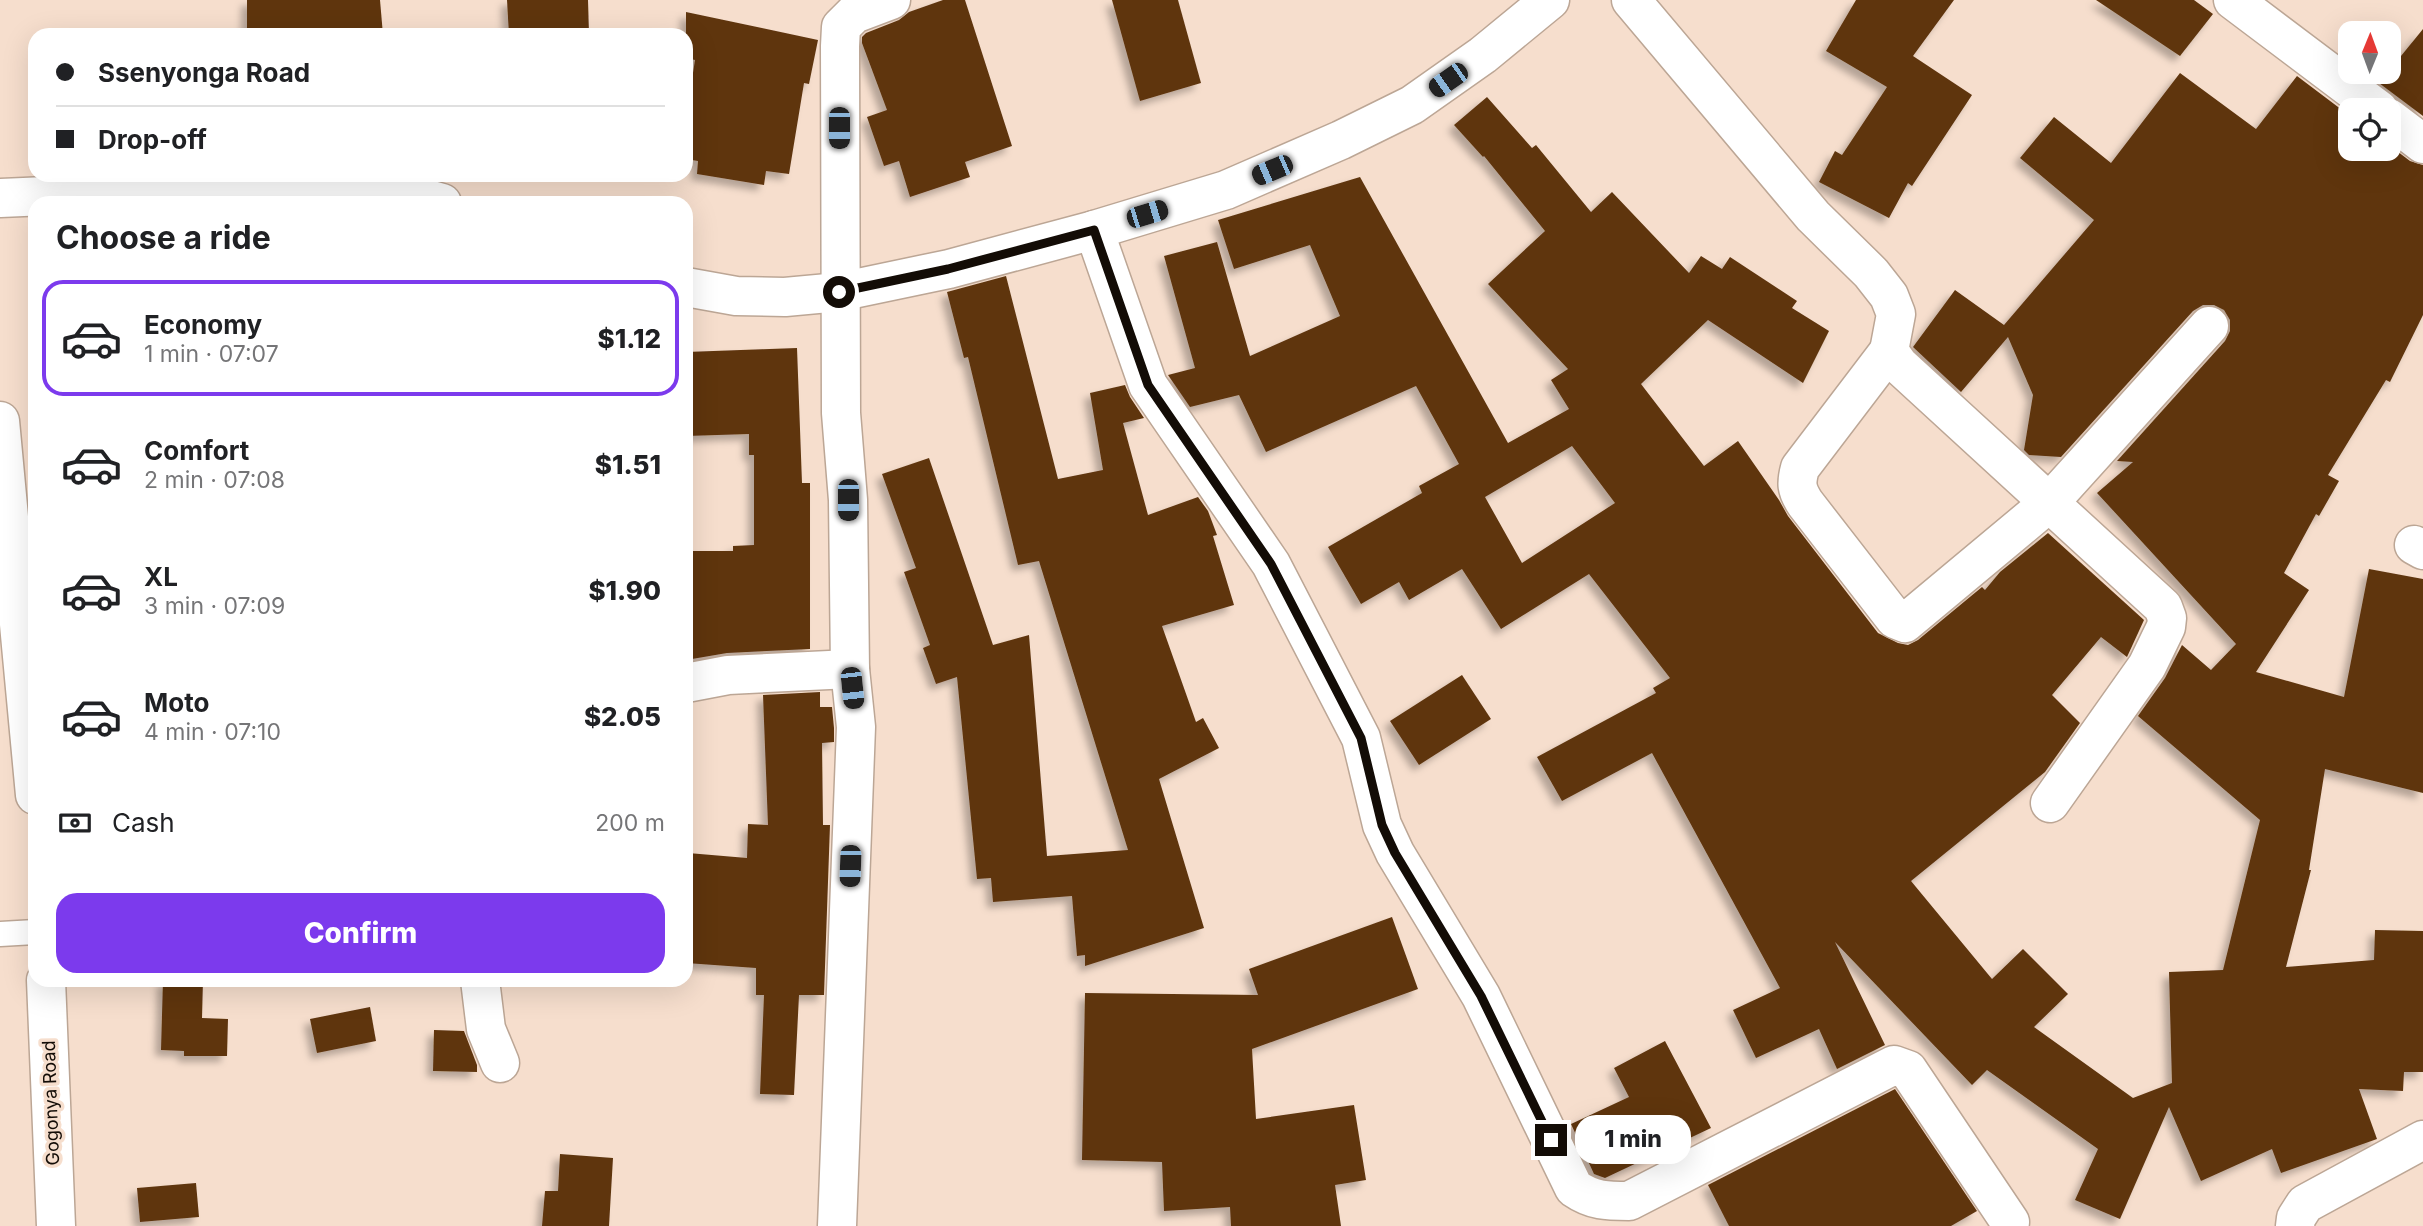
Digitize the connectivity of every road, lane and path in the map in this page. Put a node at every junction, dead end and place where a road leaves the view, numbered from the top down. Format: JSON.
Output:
{"nodes":[{"id":1,"x":891,"y":0,"type":"edge"},
{"id":2,"x":1550,"y":0,"type":"edge"},
{"id":3,"x":1631,"y":0,"type":"edge"},
{"id":4,"x":2233,"y":0,"type":"edge"},
{"id":5,"x":2363,"y":98,"type":"edge"},
{"id":6,"x":2401,"y":127,"type":"edge"},
{"id":7,"x":2423,"y":144,"type":"edge"},
{"id":8,"x":52,"y":196,"type":"edge"},
{"id":9,"x":419,"y":196,"type":"edge"},
{"id":10,"x":28,"y":197,"type":"edge"},
{"id":11,"x":0,"y":198,"type":"edge"},
{"id":12,"x":1094,"y":230,"type":"junction"},
{"id":13,"x":693,"y":288,"type":"edge"},
{"id":14,"x":839,"y":292,"type":"junction"},
{"id":15,"x":2209,"y":326,"type":"dead end"},
{"id":16,"x":1889,"y":351,"type":"junction"},
{"id":17,"x":0,"y":421,"type":"edge"},
{"id":18,"x":2049,"y":502,"type":"junction"},
{"id":19,"x":28,"y":658,"type":"edge"},
{"id":20,"x":850,"y":669,"type":"junction"},
{"id":21,"x":693,"y":682,"type":"edge"},
{"id":22,"x":28,"y":703,"type":"edge"},
{"id":23,"x":23,"y":773,"type":"edge"},
{"id":24,"x":2050,"y":803,"type":"dead end"},
{"id":25,"x":28,"y":932,"type":"edge"},
{"id":26,"x":0,"y":934,"type":"edge"},
{"id":27,"x":46,"y":987,"type":"edge"},
{"id":28,"x":481,"y":987,"type":"edge"},
{"id":29,"x":500,"y":1063,"type":"dead end"},
{"id":30,"x":2423,"y":1140,"type":"edge"},
{"id":31,"x":2010,"y":1222,"type":"dead end"},
{"id":32,"x":55,"y":1226,"type":"edge"},
{"id":33,"x":837,"y":1226,"type":"edge"},
{"id":34,"x":2295,"y":1226,"type":"edge"}],
"edges":[{"from":1,"to":14,"type":"street"},
{"from":2,"to":12,"type":"street"},
{"from":3,"to":16,"type":"street"},
{"from":4,"to":5,"type":"street"},
{"from":6,"to":7,"type":"street"},
{"from":8,"to":9,"type":"street"},
{"from":10,"to":11,"type":"street"},
{"from":12,"to":14,"type":"street"},
{"from":12,"to":31,"type":"street"},
{"from":13,"to":14,"type":"street"},
{"from":14,"to":20,"type":"street"},
{"from":15,"to":18,"type":"street"},
{"from":16,"to":18,"type":"street"},
{"from":16,"to":18,"type":"street"},
{"from":17,"to":19,"type":"street"},
{"from":18,"to":24,"type":"street"},
{"from":20,"to":21,"type":"street"},
{"from":20,"to":33,"type":"street"},
{"from":22,"to":23,"type":"street"},
{"from":25,"to":26,"type":"lane"},
{"from":27,"to":32,"type":"street","name":"Gogonya Road"},
{"from":28,"to":29,"type":"street"},
{"from":30,"to":34,"type":"street"}]}
